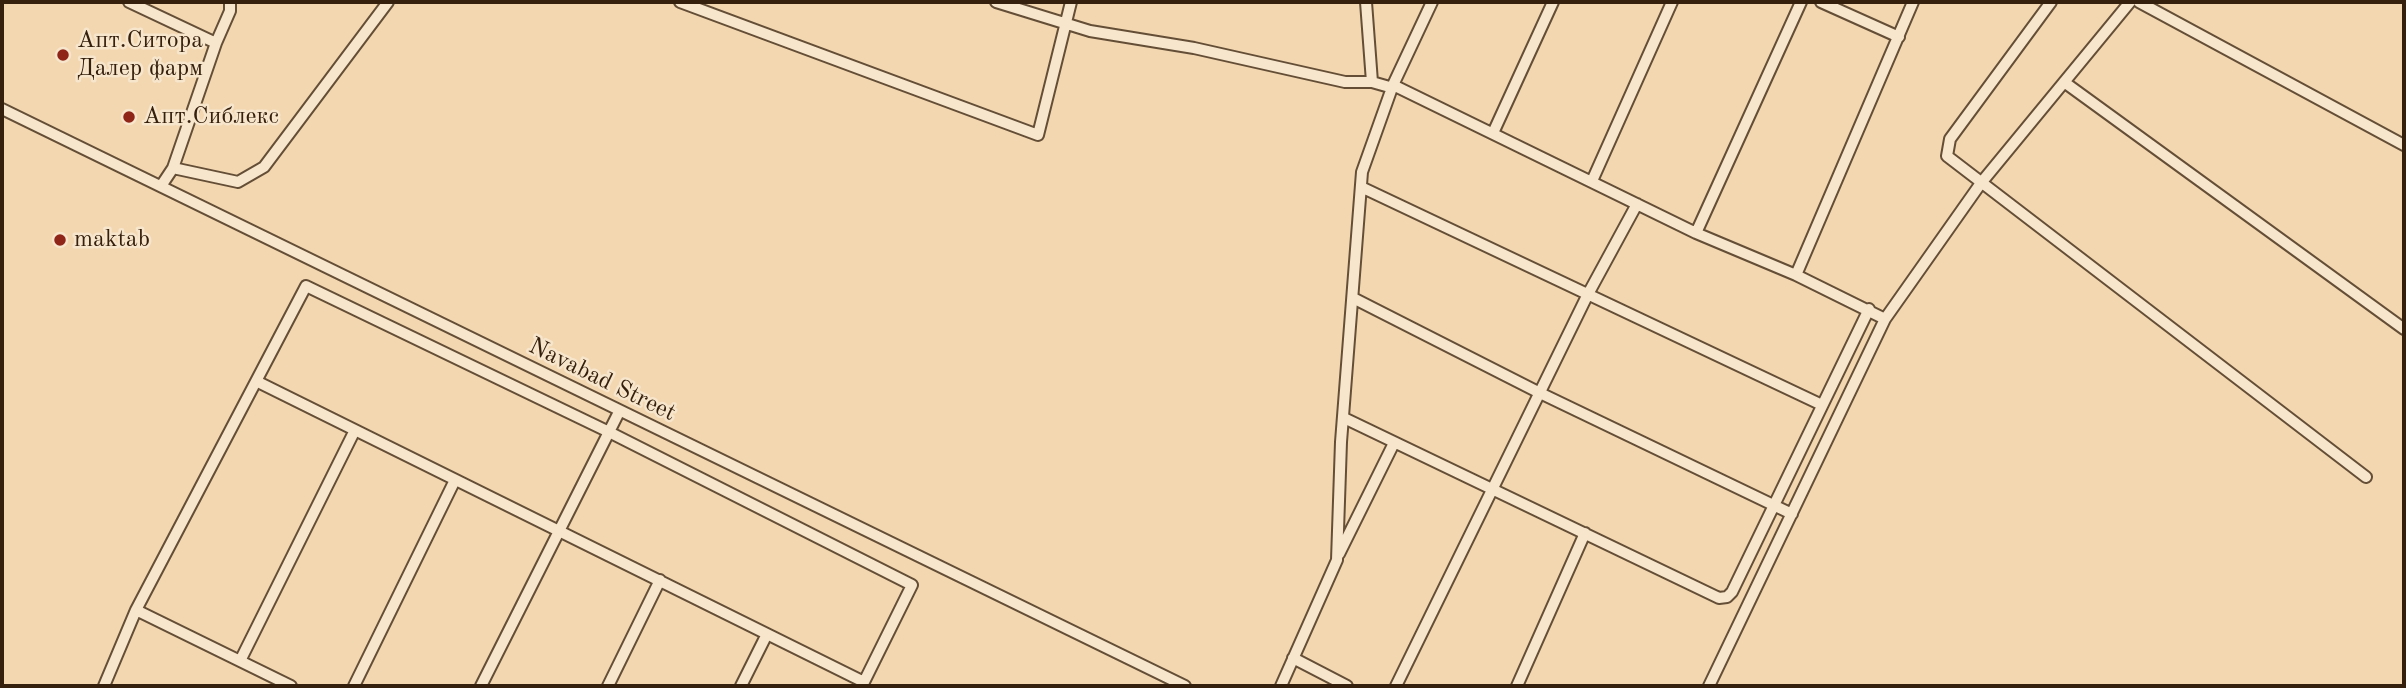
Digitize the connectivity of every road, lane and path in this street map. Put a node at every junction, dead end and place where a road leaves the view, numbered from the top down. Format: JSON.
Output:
{"nodes":[{"id":1,"x":129,"y":2,"type":"edge"},
{"id":2,"x":230,"y":2,"type":"edge"},
{"id":3,"x":388,"y":2,"type":"edge"},
{"id":4,"x":680,"y":2,"type":"edge"},
{"id":5,"x":996,"y":2,"type":"edge"},
{"id":6,"x":1071,"y":2,"type":"edge"},
{"id":7,"x":1366,"y":2,"type":"edge"},
{"id":8,"x":1432,"y":2,"type":"edge"},
{"id":9,"x":1553,"y":2,"type":"edge"},
{"id":10,"x":1672,"y":2,"type":"edge"},
{"id":11,"x":1801,"y":2,"type":"edge"},
{"id":12,"x":1821,"y":2,"type":"edge"},
{"id":13,"x":1913,"y":2,"type":"edge"},
{"id":14,"x":2051,"y":2,"type":"edge"},
{"id":15,"x":2130,"y":2,"type":"edge"},
{"id":16,"x":2139,"y":2,"type":"edge"},
{"id":17,"x":1064,"y":23,"type":"junction"},
{"id":18,"x":1899,"y":37,"type":"junction"},
{"id":19,"x":216,"y":43,"type":"junction"},
{"id":20,"x":1372,"y":82,"type":"junction"},
{"id":21,"x":2064,"y":82,"type":"junction"},
{"id":22,"x":1393,"y":87,"type":"junction"},
{"id":23,"x":3,"y":112,"type":"edge"},
{"id":24,"x":1493,"y":134,"type":"junction"},
{"id":25,"x":2404,"y":145,"type":"edge"},
{"id":26,"x":173,"y":169,"type":"junction"},
{"id":27,"x":1592,"y":181,"type":"junction"},
{"id":28,"x":1981,"y":183,"type":"junction"},
{"id":29,"x":161,"y":186,"type":"junction"},
{"id":30,"x":1362,"y":187,"type":"junction"},
{"id":31,"x":1637,"y":204,"type":"junction"},
{"id":32,"x":1696,"y":233,"type":"junction"},
{"id":33,"x":1796,"y":275,"type":"junction"},
{"id":34,"x":1587,"y":296,"type":"junction"},
{"id":35,"x":1353,"y":298,"type":"junction"},
{"id":36,"x":1870,"y":309,"type":"junction"},
{"id":37,"x":1885,"y":319,"type":"junction"},
{"id":38,"x":2404,"y":329,"type":"edge"},
{"id":39,"x":258,"y":382,"type":"junction"},
{"id":40,"x":1540,"y":393,"type":"junction"},
{"id":41,"x":1822,"y":405,"type":"junction"},
{"id":42,"x":619,"y":412,"type":"junction"},
{"id":43,"x":1344,"y":418,"type":"junction"},
{"id":44,"x":355,"y":430,"type":"junction"},
{"id":45,"x":607,"y":431,"type":"junction"},
{"id":46,"x":1394,"y":443,"type":"junction"},
{"id":47,"x":2366,"y":477,"type":"dead end"},
{"id":48,"x":455,"y":480,"type":"junction"},
{"id":49,"x":1492,"y":491,"type":"junction"},
{"id":50,"x":1774,"y":503,"type":"junction"},
{"id":51,"x":1792,"y":513,"type":"junction"},
{"id":52,"x":558,"y":530,"type":"junction"},
{"id":53,"x":1585,"y":533,"type":"junction"},
{"id":54,"x":1337,"y":560,"type":"junction"},
{"id":55,"x":660,"y":580,"type":"junction"},
{"id":56,"x":136,"y":610,"type":"junction"},
{"id":57,"x":767,"y":634,"type":"junction"},
{"id":58,"x":1293,"y":658,"type":"junction"},
{"id":59,"x":240,"y":661,"type":"junction"},
{"id":60,"x":863,"y":684,"type":"edge"},
{"id":61,"x":104,"y":686,"type":"edge"},
{"id":62,"x":291,"y":686,"type":"edge"},
{"id":63,"x":354,"y":686,"type":"edge"},
{"id":64,"x":481,"y":686,"type":"edge"},
{"id":65,"x":608,"y":686,"type":"edge"},
{"id":66,"x":741,"y":686,"type":"edge"},
{"id":67,"x":1185,"y":686,"type":"edge"},
{"id":68,"x":1282,"y":686,"type":"edge"},
{"id":69,"x":1347,"y":686,"type":"edge"},
{"id":70,"x":1396,"y":686,"type":"edge"},
{"id":71,"x":1517,"y":686,"type":"edge"},
{"id":72,"x":1709,"y":686,"type":"edge"}],
"edges":[{"from":1,"to":19,"type":"street"},
{"from":2,"to":19,"type":"street"},
{"from":3,"to":26,"type":"street"},
{"from":4,"to":17,"type":"street"},
{"from":5,"to":17,"type":"street"},
{"from":6,"to":17,"type":"street"},
{"from":7,"to":20,"type":"street"},
{"from":8,"to":22,"type":"street"},
{"from":9,"to":24,"type":"street"},
{"from":10,"to":27,"type":"street"},
{"from":11,"to":32,"type":"street"},
{"from":12,"to":18,"type":"street"},
{"from":13,"to":18,"type":"street"},
{"from":14,"to":28,"type":"street"},
{"from":15,"to":21,"type":"street"},
{"from":16,"to":25,"type":"street"},
{"from":17,"to":20,"type":"street"},
{"from":18,"to":33,"type":"street"},
{"from":19,"to":26,"type":"street"},
{"from":20,"to":22,"type":"street"},
{"from":21,"to":28,"type":"street"},
{"from":21,"to":38,"type":"street"},
{"from":22,"to":24,"type":"street"},
{"from":22,"to":30,"type":"street"},
{"from":23,"to":29,"type":"street","name":"Navabad Street"},
{"from":24,"to":27,"type":"street"},
{"from":26,"to":29,"type":"street"},
{"from":27,"to":31,"type":"street"},
{"from":28,"to":37,"type":"street"},
{"from":28,"to":47,"type":"street"},
{"from":29,"to":42,"type":"street","name":"Navabad Street"},
{"from":30,"to":34,"type":"street"},
{"from":30,"to":35,"type":"street"},
{"from":31,"to":32,"type":"street"},
{"from":31,"to":34,"type":"street"},
{"from":32,"to":33,"type":"street"},
{"from":33,"to":36,"type":"street"},
{"from":34,"to":40,"type":"street"},
{"from":34,"to":41,"type":"street"},
{"from":35,"to":40,"type":"street"},
{"from":35,"to":43,"type":"street"},
{"from":36,"to":37,"type":"street"},
{"from":36,"to":41,"type":"street"},
{"from":37,"to":51,"type":"street"},
{"from":39,"to":44,"type":"street"},
{"from":39,"to":45,"type":"street"},
{"from":39,"to":56,"type":"street"},
{"from":40,"to":49,"type":"street"},
{"from":40,"to":50,"type":"street"},
{"from":41,"to":50,"type":"street"},
{"from":42,"to":45,"type":"street"},
{"from":42,"to":67,"type":"street","name":"Navabad Street"},
{"from":43,"to":46,"type":"street"},
{"from":43,"to":54,"type":"street"},
{"from":44,"to":48,"type":"street"},
{"from":44,"to":59,"type":"street"},
{"from":45,"to":52,"type":"street"},
{"from":45,"to":60,"type":"street"},
{"from":46,"to":49,"type":"street"},
{"from":46,"to":54,"type":"street"},
{"from":48,"to":52,"type":"street"},
{"from":48,"to":63,"type":"street"},
{"from":49,"to":53,"type":"street"},
{"from":49,"to":70,"type":"street"},
{"from":50,"to":51,"type":"street"},
{"from":50,"to":53,"type":"street"},
{"from":51,"to":72,"type":"street"},
{"from":52,"to":55,"type":"street"},
{"from":52,"to":64,"type":"street"},
{"from":53,"to":71,"type":"street"},
{"from":54,"to":58,"type":"street"},
{"from":55,"to":57,"type":"street"},
{"from":55,"to":65,"type":"street"},
{"from":56,"to":59,"type":"street"},
{"from":56,"to":61,"type":"street"},
{"from":57,"to":60,"type":"street"},
{"from":57,"to":66,"type":"street"},
{"from":58,"to":68,"type":"street"},
{"from":58,"to":69,"type":"street"},
{"from":59,"to":62,"type":"street"}]}
